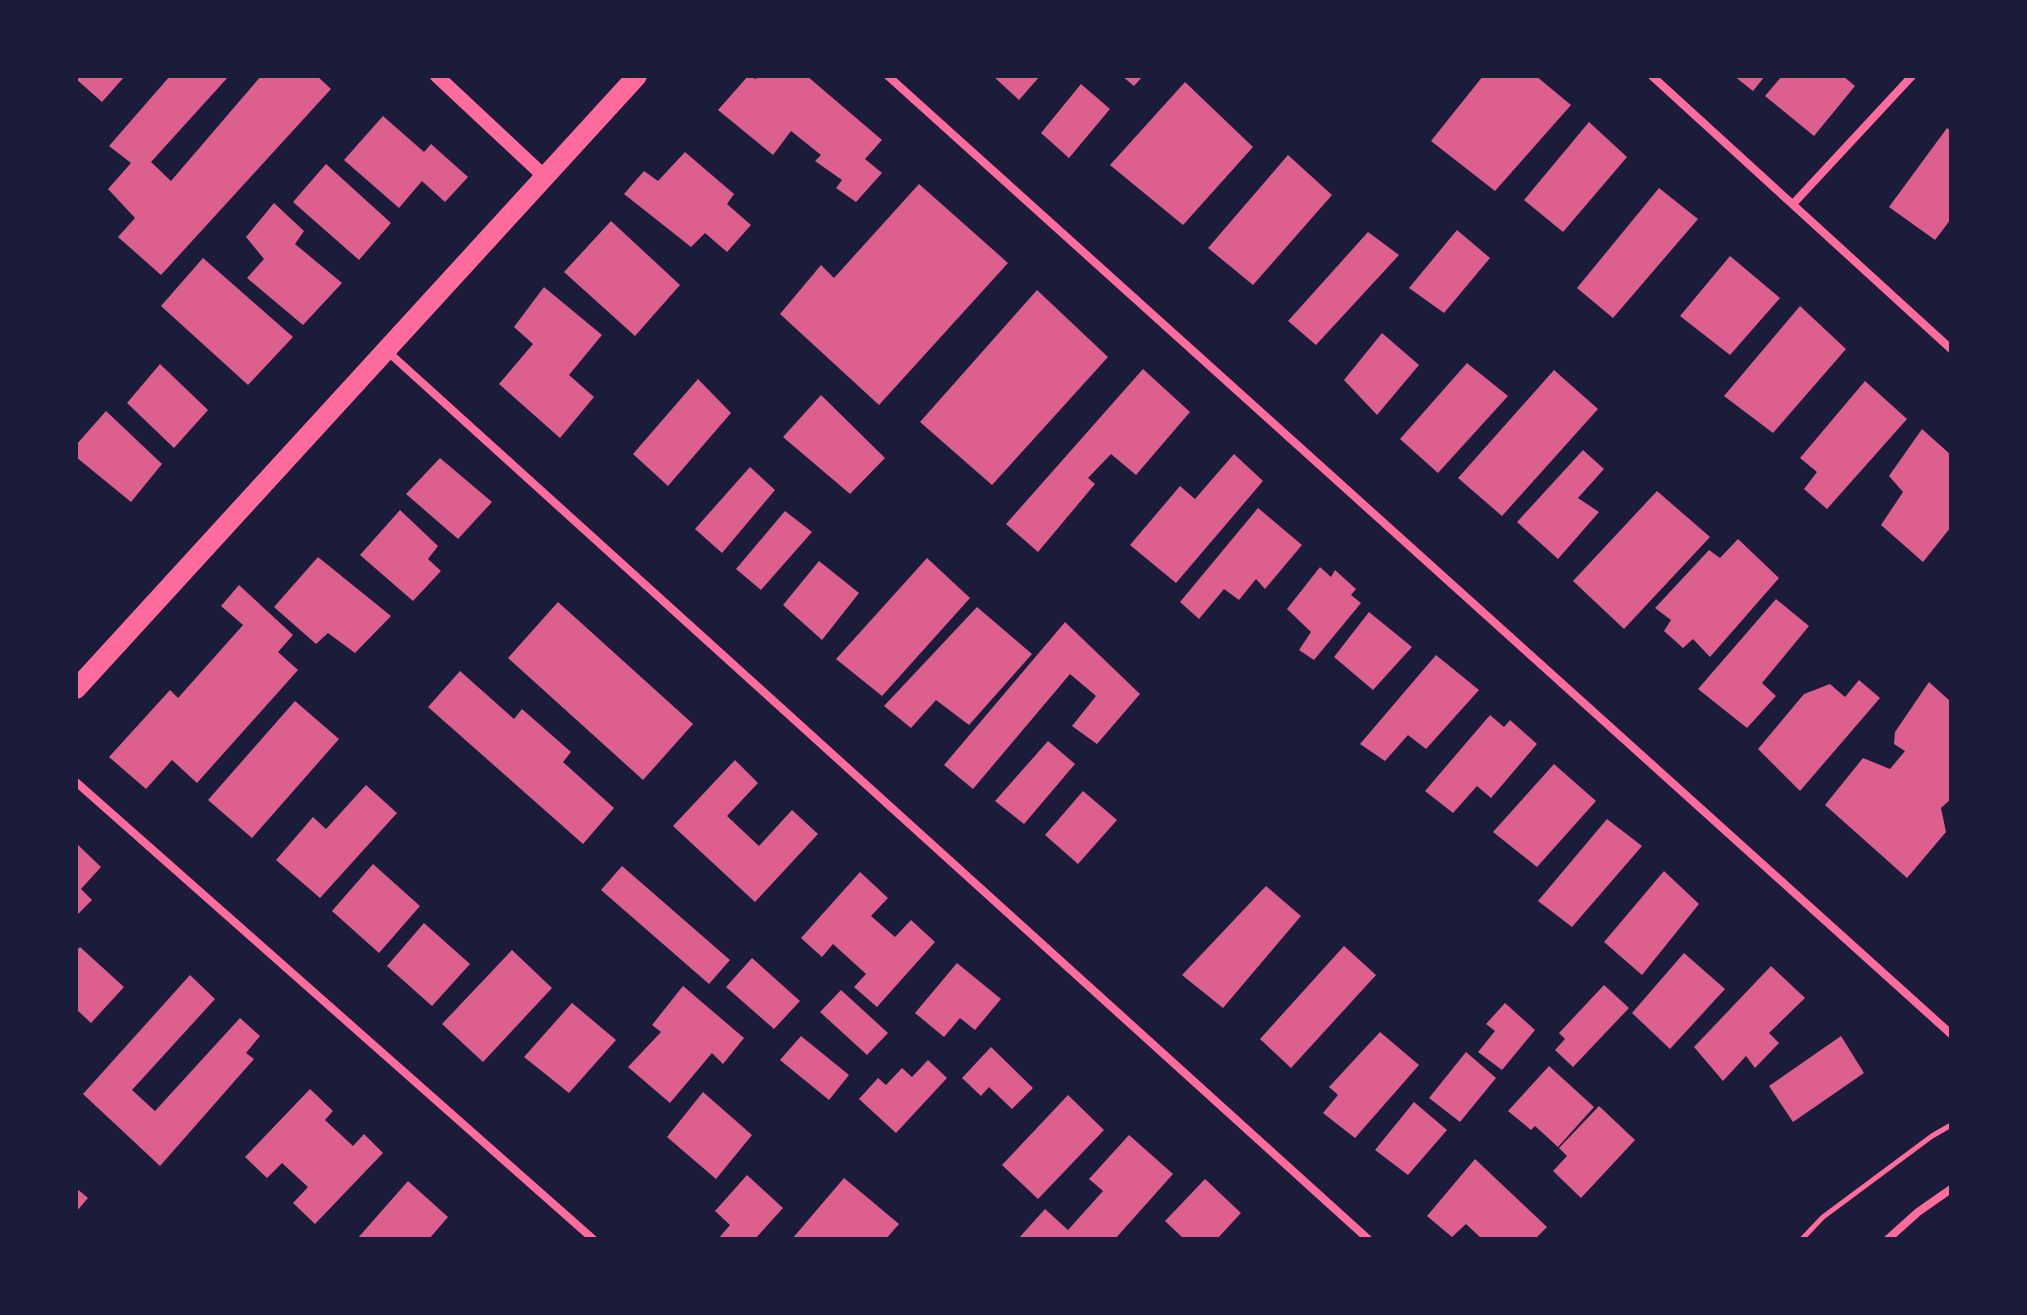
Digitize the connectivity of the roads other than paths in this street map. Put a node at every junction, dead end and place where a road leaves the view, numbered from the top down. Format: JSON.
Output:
{"nodes":[{"id":1,"x":437,"y":76,"type":"edge"},
{"id":2,"x":637,"y":76,"type":"edge"},
{"id":3,"x":888,"y":76,"type":"edge"},
{"id":4,"x":1652,"y":76,"type":"edge"},
{"id":5,"x":1912,"y":76,"type":"edge"},
{"id":6,"x":545,"y":177,"type":"junction"},
{"id":7,"x":1793,"y":204,"type":"junction"},
{"id":8,"x":1951,"y":349,"type":"edge"},
{"id":9,"x":387,"y":351,"type":"junction"},
{"id":10,"x":76,"y":689,"type":"edge"},
{"id":11,"x":76,"y":782,"type":"edge"},
{"id":12,"x":1951,"y":1034,"type":"edge"},
{"id":13,"x":1951,"y":1189,"type":"edge"},
{"id":14,"x":593,"y":1239,"type":"edge"},
{"id":15,"x":1368,"y":1239,"type":"edge"},
{"id":16,"x":1888,"y":1239,"type":"edge"}],
"edges":[{"from":1,"to":6,"type":"street"},
{"from":2,"to":6,"type":"main road"},
{"from":3,"to":12,"type":"street"},
{"from":4,"to":7,"type":"street"},
{"from":5,"to":7,"type":"street"},
{"from":6,"to":9,"type":"main road"},
{"from":7,"to":8,"type":"street"},
{"from":9,"to":10,"type":"main road"},
{"from":9,"to":15,"type":"street"},
{"from":11,"to":14,"type":"street"},
{"from":13,"to":16,"type":"street"}]}
